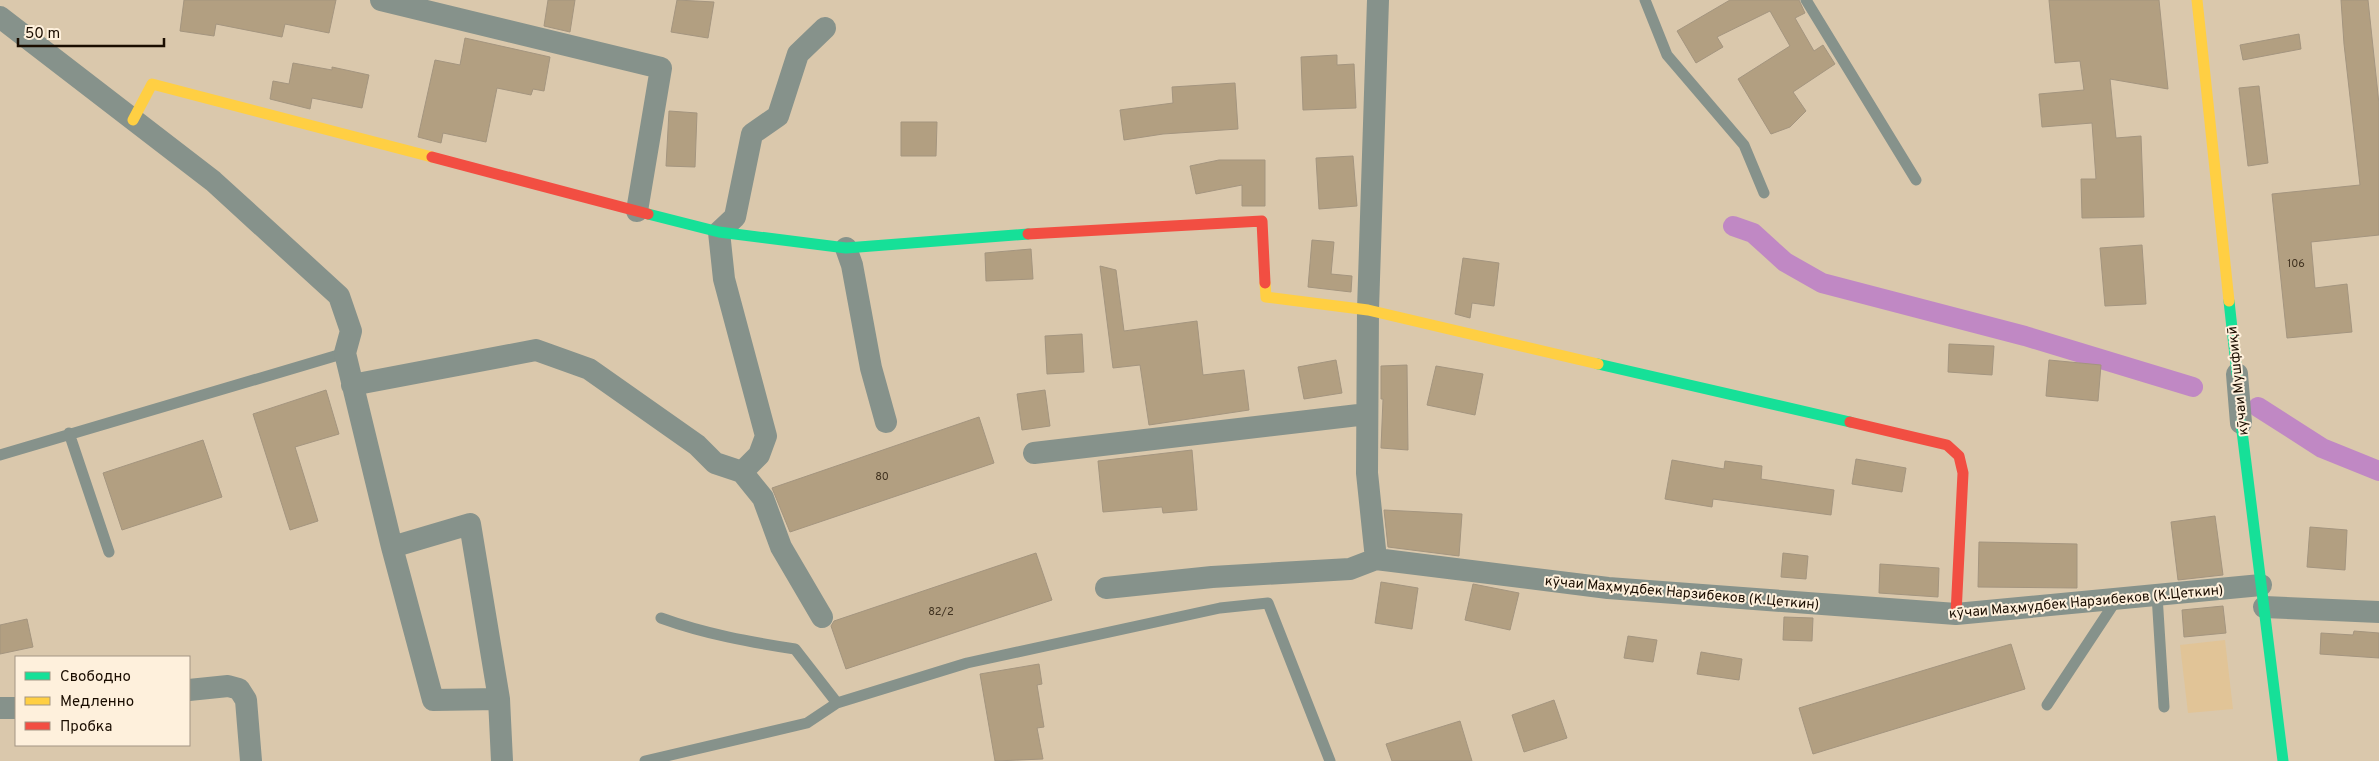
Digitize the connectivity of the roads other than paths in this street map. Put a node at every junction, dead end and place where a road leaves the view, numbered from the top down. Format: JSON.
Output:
{"nodes":[{"id":1,"x":381,"y":0,"type":"edge"},
{"id":2,"x":1378,"y":0,"type":"edge"},
{"id":3,"x":1645,"y":0,"type":"edge"},
{"id":4,"x":1806,"y":0,"type":"edge"},
{"id":5,"x":2197,"y":0,"type":"edge"},
{"id":6,"x":0,"y":17,"type":"edge"},
{"id":7,"x":825,"y":28,"type":"dead end"},
{"id":8,"x":133,"y":120,"type":"junction"},
{"id":9,"x":1916,"y":180,"type":"dead end"},
{"id":10,"x":1764,"y":193,"type":"dead end"},
{"id":11,"x":637,"y":211,"type":"junction"},
{"id":12,"x":719,"y":232,"type":"junction"},
{"id":13,"x":846,"y":248,"type":"junction"},
{"id":14,"x":1368,"y":310,"type":"junction"},
{"id":15,"x":345,"y":353,"type":"junction"},
{"id":16,"x":2237,"y":374,"type":"joint"},
{"id":17,"x":352,"y":385,"type":"junction"},
{"id":18,"x":1367,"y":414,"type":"junction"},
{"id":19,"x":886,"y":422,"type":"dead end"},
{"id":20,"x":2241,"y":423,"type":"joint"},
{"id":21,"x":69,"y":433,"type":"junction"},
{"id":22,"x":1034,"y":453,"type":"dead end"},
{"id":23,"x":0,"y":454,"type":"edge"},
{"id":24,"x":742,"y":472,"type":"junction"},
{"id":25,"x":392,"y":547,"type":"junction"},
{"id":26,"x":109,"y":552,"type":"dead end"},
{"id":27,"x":1376,"y":559,"type":"junction"},
{"id":28,"x":2261,"y":585,"type":"junction"},
{"id":29,"x":1106,"y":588,"type":"dead end"},
{"id":30,"x":2158,"y":595,"type":"junction"},
{"id":31,"x":2118,"y":599,"type":"junction"},
{"id":32,"x":2264,"y":607,"type":"junction"},
{"id":33,"x":2379,"y":612,"type":"edge"},
{"id":34,"x":1956,"y":614,"type":"junction"},
{"id":35,"x":822,"y":617,"type":"dead end"},
{"id":36,"x":662,"y":618,"type":"dead end"},
{"id":37,"x":190,"y":690,"type":"edge"},
{"id":38,"x":499,"y":699,"type":"junction"},
{"id":39,"x":837,"y":703,"type":"junction"},
{"id":40,"x":2047,"y":705,"type":"dead end"},
{"id":41,"x":2164,"y":707,"type":"dead end"},
{"id":42,"x":0,"y":708,"type":"edge"},
{"id":43,"x":15,"y":708,"type":"edge"},
{"id":44,"x":251,"y":761,"type":"edge"},
{"id":45,"x":502,"y":761,"type":"edge"},
{"id":46,"x":644,"y":761,"type":"edge"},
{"id":47,"x":1330,"y":761,"type":"edge"},
{"id":48,"x":2283,"y":761,"type":"edge"}],
"edges":[{"from":1,"to":11,"type":"street"},
{"from":2,"to":14,"type":"street"},
{"from":3,"to":10,"type":"lane"},
{"from":4,"to":9,"type":"lane"},
{"from":5,"to":16,"type":"street","name":"кӯчаи Мушфиқӣ"},
{"from":6,"to":8,"type":"street"},
{"from":7,"to":12,"type":"street"},
{"from":8,"to":11,"type":"street"},
{"from":8,"to":15,"type":"street"},
{"from":11,"to":12,"type":"street"},
{"from":12,"to":13,"type":"street"},
{"from":12,"to":24,"type":"street"},
{"from":13,"to":14,"type":"street"},
{"from":13,"to":19,"type":"street"},
{"from":14,"to":18,"type":"street"},
{"from":14,"to":34,"type":"street"},
{"from":15,"to":17,"type":"street"},
{"from":15,"to":21,"type":"lane"},
{"from":16,"to":20,"type":"street","name":"кӯчаи Мушфиқӣ"},
{"from":17,"to":24,"type":"street"},
{"from":17,"to":25,"type":"street"},
{"from":18,"to":22,"type":"street"},
{"from":18,"to":27,"type":"street"},
{"from":20,"to":28,"type":"street","name":"кӯчаи Мушфиқӣ"},
{"from":21,"to":23,"type":"lane"},
{"from":21,"to":26,"type":"lane"},
{"from":24,"to":35,"type":"street"},
{"from":25,"to":38,"type":"street"},
{"from":25,"to":38,"type":"street"},
{"from":27,"to":29,"type":"street","name":"кӯчаи Маҳмудбек Нарзибеков (К.Цеткин)"},
{"from":27,"to":34,"type":"street","name":"кӯчаи Маҳмудбек Нарзибеков (К.Цеткин)"},
{"from":28,"to":30,"type":"street","name":"кӯчаи Маҳмудбек Нарзибеков (К.Цеткин)"},
{"from":28,"to":32,"type":"street","name":"кӯчаи Мушфиқӣ"},
{"from":30,"to":31,"type":"street","name":"кӯчаи Маҳмудбек Нарзибеков (К.Цеткин)"},
{"from":30,"to":41,"type":"lane"},
{"from":31,"to":34,"type":"street","name":"кӯчаи Маҳмудбек Нарзибеков (К.Цеткин)"},
{"from":31,"to":40,"type":"lane"},
{"from":32,"to":33,"type":"street"},
{"from":32,"to":48,"type":"street","name":"кӯчаи Мушфиқӣ"},
{"from":36,"to":39,"type":"lane"},
{"from":37,"to":44,"type":"street"},
{"from":38,"to":45,"type":"street"},
{"from":39,"to":46,"type":"lane"},
{"from":39,"to":47,"type":"lane"},
{"from":42,"to":43,"type":"street"}]}
